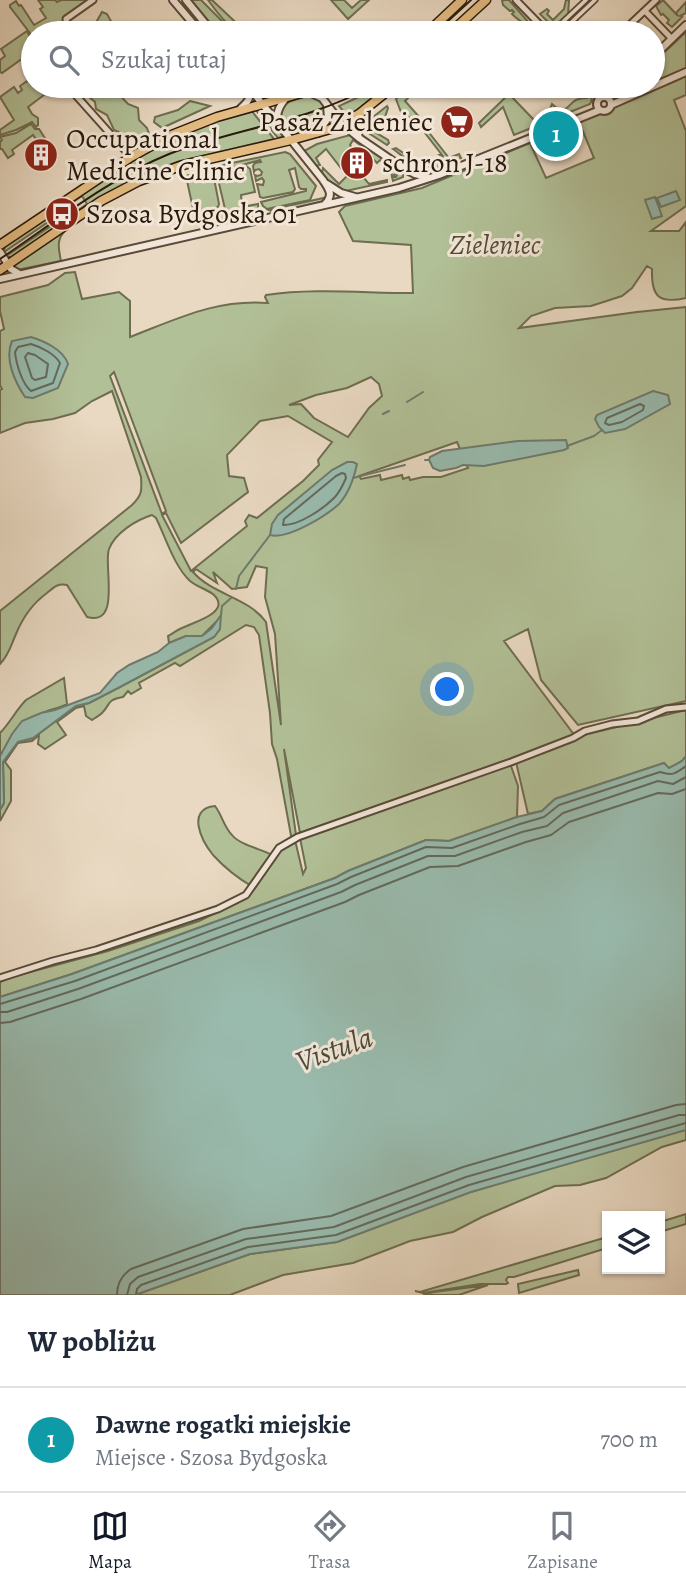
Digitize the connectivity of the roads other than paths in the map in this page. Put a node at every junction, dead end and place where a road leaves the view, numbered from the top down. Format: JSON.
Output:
{"nodes":[{"id":1,"x":93,"y":0,"type":"edge"},
{"id":2,"x":173,"y":0,"type":"edge"},
{"id":3,"x":186,"y":0,"type":"edge"},
{"id":4,"x":463,"y":0,"type":"edge"},
{"id":5,"x":486,"y":0,"type":"edge"},
{"id":6,"x":516,"y":0,"type":"edge"},
{"id":7,"x":586,"y":0,"type":"edge"},
{"id":8,"x":595,"y":0,"type":"edge"},
{"id":9,"x":656,"y":0,"type":"edge"},
{"id":10,"x":645,"y":10,"type":"junction"},
{"id":11,"x":66,"y":21,"type":"edge"},
{"id":12,"x":191,"y":21,"type":"edge"},
{"id":13,"x":204,"y":21,"type":"edge"},
{"id":14,"x":440,"y":21,"type":"edge"},
{"id":15,"x":463,"y":21,"type":"edge"},
{"id":16,"x":538,"y":21,"type":"edge"},
{"id":17,"x":563,"y":21,"type":"edge"},
{"id":18,"x":573,"y":21,"type":"edge"},
{"id":19,"x":634,"y":21,"type":"edge"},
{"id":20,"x":655,"y":21,"type":"edge"},
{"id":21,"x":686,"y":25,"type":"edge"},
{"id":22,"x":665,"y":31,"type":"edge"},
{"id":23,"x":672,"y":39,"type":"junction"},
{"id":24,"x":665,"y":46,"type":"edge"},
{"id":25,"x":686,"y":72,"type":"edge"},
{"id":26,"x":665,"y":81,"type":"edge"},
{"id":27,"x":78,"y":98,"type":"edge"},
{"id":28,"x":249,"y":98,"type":"edge"},
{"id":29,"x":257,"y":98,"type":"edge"},
{"id":30,"x":280,"y":98,"type":"edge"},
{"id":31,"x":286,"y":98,"type":"edge"},
{"id":32,"x":321,"y":98,"type":"edge"},
{"id":33,"x":379,"y":98,"type":"edge"},
{"id":34,"x":595,"y":98,"type":"edge"},
{"id":35,"x":602,"y":98,"type":"edge"},
{"id":36,"x":609,"y":98,"type":"edge"},
{"id":37,"x":627,"y":98,"type":"edge"},
{"id":38,"x":325,"y":100,"type":"junction"},
{"id":39,"x":261,"y":103,"type":"junction"},
{"id":40,"x":599,"y":104,"type":"junction"},
{"id":41,"x":611,"y":105,"type":"junction"},
{"id":42,"x":241,"y":109,"type":"junction"},
{"id":43,"x":359,"y":114,"type":"junction"},
{"id":44,"x":342,"y":124,"type":"junction"},
{"id":45,"x":280,"y":126,"type":"junction"},
{"id":46,"x":317,"y":134,"type":"junction"},
{"id":47,"x":359,"y":138,"type":"junction"},
{"id":48,"x":291,"y":140,"type":"junction"},
{"id":49,"x":131,"y":157,"type":"junction"},
{"id":50,"x":403,"y":168,"type":"junction"},
{"id":51,"x":433,"y":177,"type":"junction"},
{"id":52,"x":323,"y":180,"type":"junction"},
{"id":53,"x":399,"y":188,"type":"junction"},
{"id":54,"x":356,"y":198,"type":"junction"},
{"id":55,"x":324,"y":205,"type":"junction"},
{"id":56,"x":0,"y":245,"type":"edge"},
{"id":57,"x":0,"y":252,"type":"edge"},
{"id":58,"x":4,"y":267,"type":"edge"},
{"id":59,"x":20,"y":273,"type":"junction"},
{"id":60,"x":0,"y":279,"type":"edge"},
{"id":61,"x":686,"y":707,"type":"edge"},
{"id":62,"x":0,"y":978,"type":"edge"}],
"edges":[{"from":1,"to":11,"type":"street"},
{"from":2,"to":12,"type":"street"},
{"from":3,"to":13,"type":"street"},
{"from":4,"to":14,"type":"main road"},
{"from":5,"to":15,"type":"main road"},
{"from":6,"to":16,"type":"street"},
{"from":7,"to":17,"type":"street"},
{"from":8,"to":18,"type":"street"},
{"from":9,"to":10,"type":"street"},
{"from":10,"to":19,"type":"street"},
{"from":10,"to":20,"type":"street"},
{"from":21,"to":23,"type":"street"},
{"from":22,"to":23,"type":"street"},
{"from":23,"to":24,"type":"street"},
{"from":25,"to":26,"type":"street"},
{"from":27,"to":49,"type":"street"},
{"from":28,"to":42,"type":"street"},
{"from":29,"to":39,"type":"street"},
{"from":30,"to":39,"type":"main road"},
{"from":31,"to":45,"type":"street"},
{"from":32,"to":38,"type":"street"},
{"from":33,"to":43,"type":"main road"},
{"from":34,"to":40,"type":"street"},
{"from":35,"to":40,"type":"street"},
{"from":36,"to":41,"type":"street"},
{"from":37,"to":41,"type":"street"},
{"from":38,"to":44,"type":"street"},
{"from":38,"to":46,"type":"street"},
{"from":39,"to":42,"type":"main road"},
{"from":39,"to":45,"type":"street"},
{"from":40,"to":41,"type":"street"},
{"from":40,"to":51,"type":"street"},
{"from":42,"to":49,"type":"main road"},
{"from":43,"to":44,"type":"main road"},
{"from":43,"to":47,"type":"street"},
{"from":44,"to":46,"type":"main road"},
{"from":44,"to":47,"type":"street"},
{"from":45,"to":48,"type":"street"},
{"from":46,"to":48,"type":"main road"},
{"from":47,"to":50,"type":"street"},
{"from":48,"to":52,"type":"street"},
{"from":48,"to":58,"type":"main road"},
{"from":49,"to":56,"type":"main road"},
{"from":50,"to":51,"type":"street"},
{"from":50,"to":53,"type":"street"},
{"from":51,"to":53,"type":"street"},
{"from":52,"to":54,"type":"street"},
{"from":52,"to":55,"type":"street"},
{"from":53,"to":54,"type":"street"},
{"from":54,"to":55,"type":"street"},
{"from":55,"to":59,"type":"street"},
{"from":57,"to":58,"type":"street"},
{"from":58,"to":59,"type":"street"},
{"from":59,"to":60,"type":"street"},
{"from":61,"to":62,"type":"street"}]}
